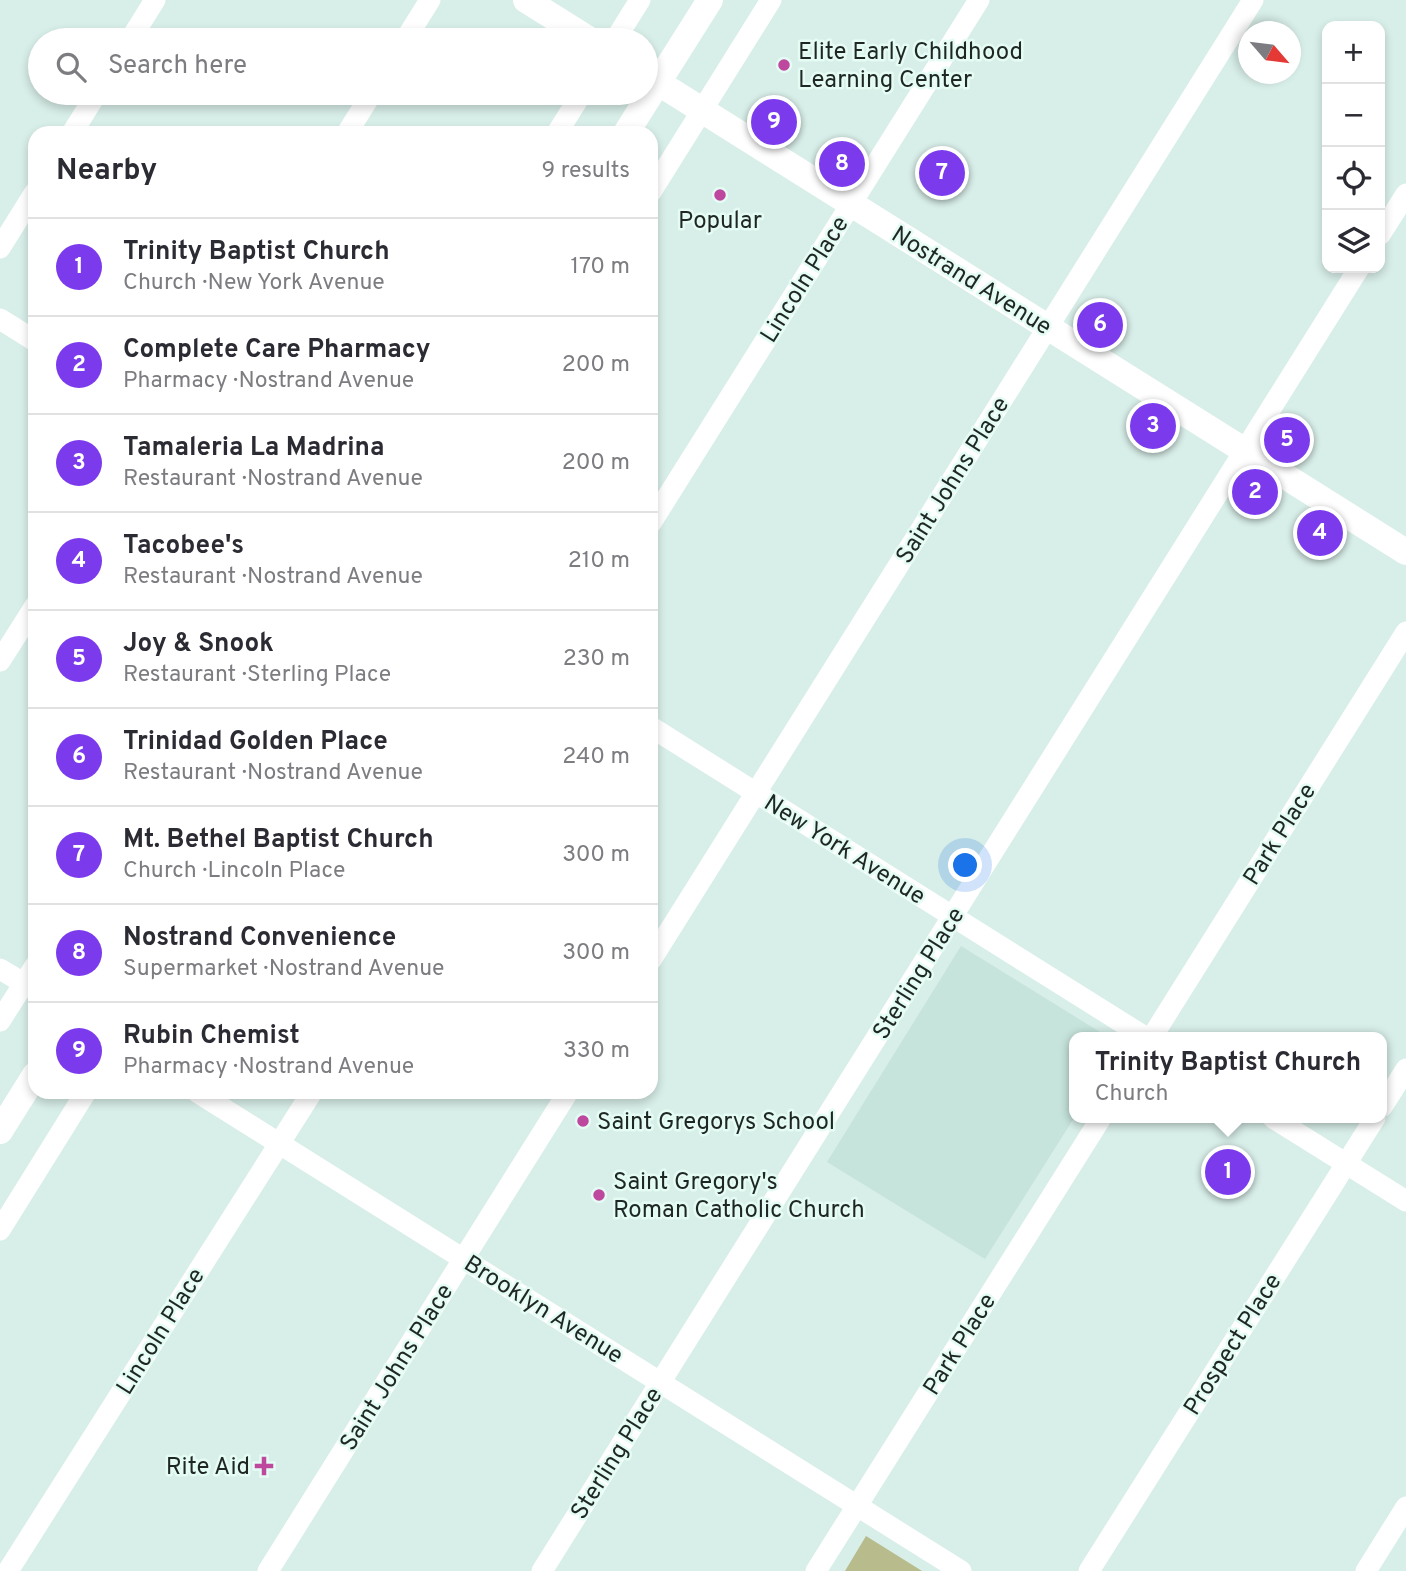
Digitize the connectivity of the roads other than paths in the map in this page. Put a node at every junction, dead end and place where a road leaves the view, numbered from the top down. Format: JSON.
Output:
{"nodes":[{"id":1,"x":155,"y":0,"type":"edge"},
{"id":2,"x":430,"y":0,"type":"edge"},
{"id":3,"x":526,"y":0,"type":"edge"},
{"id":4,"x":640,"y":0,"type":"edge"},
{"id":5,"x":710,"y":0,"type":"edge"},
{"id":6,"x":772,"y":0,"type":"edge"},
{"id":7,"x":979,"y":0,"type":"edge"},
{"id":8,"x":1253,"y":0,"type":"edge"},
{"id":9,"x":138,"y":28,"type":"edge"},
{"id":10,"x":412,"y":28,"type":"edge"},
{"id":11,"x":571,"y":28,"type":"edge"},
{"id":12,"x":622,"y":28,"type":"edge"},
{"id":13,"x":658,"y":71,"type":"edge"},
{"id":14,"x":658,"y":83,"type":"edge"},
{"id":15,"x":90,"y":105,"type":"edge"},
{"id":16,"x":364,"y":105,"type":"edge"},
{"id":17,"x":574,"y":105,"type":"edge"},
{"id":18,"x":639,"y":105,"type":"edge"},
{"id":19,"x":702,"y":110,"type":"junction"},
{"id":20,"x":76,"y":126,"type":"edge"},
{"id":21,"x":351,"y":126,"type":"edge"},
{"id":22,"x":561,"y":126,"type":"edge"},
{"id":23,"x":629,"y":126,"type":"edge"},
{"id":24,"x":658,"y":181,"type":"edge"},
{"id":25,"x":1406,"y":194,"type":"edge"},
{"id":26,"x":28,"y":203,"type":"edge"},
{"id":27,"x":851,"y":204,"type":"junction"},
{"id":28,"x":1385,"y":227,"type":"edge"},
{"id":29,"x":0,"y":248,"type":"edge"},
{"id":30,"x":1356,"y":273,"type":"edge"},
{"id":31,"x":0,"y":319,"type":"edge"},
{"id":32,"x":1048,"y":327,"type":"junction"},
{"id":33,"x":28,"y":337,"type":"edge"},
{"id":34,"x":1245,"y":450,"type":"junction"},
{"id":35,"x":658,"y":512,"type":"edge"},
{"id":36,"x":1406,"y":552,"type":"edge"},
{"id":37,"x":28,"y":617,"type":"edge"},
{"id":38,"x":1406,"y":632,"type":"edge"},
{"id":39,"x":0,"y":662,"type":"edge"},
{"id":40,"x":658,"y":731,"type":"edge"},
{"id":41,"x":756,"y":793,"type":"junction"},
{"id":42,"x":953,"y":917,"type":"junction"},
{"id":43,"x":658,"y":949,"type":"edge"},
{"id":44,"x":0,"y":968,"type":"edge"},
{"id":45,"x":28,"y":979,"type":"edge"},
{"id":46,"x":28,"y":984,"type":"edge"},
{"id":47,"x":0,"y":1021,"type":"edge"},
{"id":48,"x":1137,"y":1032,"type":"edge"},
{"id":49,"x":1155,"y":1032,"type":"edge"},
{"id":50,"x":1406,"y":1069,"type":"edge"},
{"id":51,"x":28,"y":1086,"type":"edge"},
{"id":52,"x":82,"y":1099,"type":"edge"},
{"id":53,"x":208,"y":1099,"type":"edge"},
{"id":54,"x":308,"y":1099,"type":"edge"},
{"id":55,"x":564,"y":1099,"type":"edge"},
{"id":56,"x":1387,"y":1099,"type":"edge"},
{"id":57,"x":1098,"y":1123,"type":"edge"},
{"id":58,"x":1281,"y":1123,"type":"edge"},
{"id":59,"x":1372,"y":1123,"type":"edge"},
{"id":60,"x":0,"y":1130,"type":"edge"},
{"id":61,"x":279,"y":1144,"type":"junction"},
{"id":62,"x":1346,"y":1164,"type":"junction"},
{"id":63,"x":1406,"y":1201,"type":"edge"},
{"id":64,"x":0,"y":1230,"type":"edge"},
{"id":65,"x":464,"y":1259,"type":"junction"},
{"id":66,"x":660,"y":1382,"type":"junction"},
{"id":67,"x":858,"y":1506,"type":"junction"},
{"id":68,"x":1406,"y":1507,"type":"edge"},
{"id":69,"x":8,"y":1571,"type":"edge"},
{"id":70,"x":268,"y":1571,"type":"edge"},
{"id":71,"x":542,"y":1571,"type":"edge"},
{"id":72,"x":817,"y":1571,"type":"edge"},
{"id":73,"x":961,"y":1571,"type":"edge"},
{"id":74,"x":1089,"y":1571,"type":"edge"},
{"id":75,"x":1366,"y":1571,"type":"edge"}],
"edges":[{"from":1,"to":9,"type":"street"},
{"from":2,"to":10,"type":"street"},
{"from":3,"to":11,"type":"main road"},
{"from":4,"to":12,"type":"street"},
{"from":5,"to":13,"type":"main road"},
{"from":6,"to":19,"type":"street"},
{"from":7,"to":27,"type":"street","name":"Lincoln Place"},
{"from":8,"to":32,"type":"street","name":"Saint Johns Place"},
{"from":14,"to":19,"type":"main road","name":"Nostrand Avenue"},
{"from":15,"to":20,"type":"street"},
{"from":16,"to":21,"type":"street"},
{"from":17,"to":22,"type":"street"},
{"from":18,"to":23,"type":"main road"},
{"from":19,"to":24,"type":"street"},
{"from":19,"to":27,"type":"main road","name":"Nostrand Avenue"},
{"from":25,"to":28,"type":"street"},
{"from":26,"to":29,"type":"street"},
{"from":27,"to":32,"type":"main road","name":"Nostrand Avenue"},
{"from":27,"to":35,"type":"street","name":"Lincoln Place"},
{"from":30,"to":34,"type":"street","name":"Sterling Place"},
{"from":31,"to":33,"type":"street"},
{"from":32,"to":34,"type":"main road","name":"Nostrand Avenue"},
{"from":32,"to":41,"type":"street","name":"Saint Johns Place"},
{"from":34,"to":36,"type":"main road","name":"Nostrand Avenue"},
{"from":34,"to":42,"type":"street","name":"Sterling Place"},
{"from":37,"to":39,"type":"street"},
{"from":38,"to":49,"type":"street","name":"Park Place"},
{"from":40,"to":41,"type":"street","name":"New York Avenue"},
{"from":41,"to":42,"type":"street","name":"New York Avenue"},
{"from":41,"to":43,"type":"street","name":"Saint Johns Place"},
{"from":42,"to":48,"type":"street","name":"New York Avenue"},
{"from":42,"to":66,"type":"street","name":"Sterling Place"},
{"from":44,"to":45,"type":"street"},
{"from":46,"to":47,"type":"street"},
{"from":50,"to":56,"type":"street"},
{"from":51,"to":60,"type":"main road"},
{"from":52,"to":64,"type":"street"},
{"from":53,"to":61,"type":"street","name":"Brooklyn Avenue"},
{"from":54,"to":61,"type":"street","name":"Lincoln Place"},
{"from":55,"to":65,"type":"street","name":"Saint Johns Place"},
{"from":57,"to":67,"type":"street","name":"Park Place"},
{"from":58,"to":62,"type":"street"},
{"from":59,"to":62,"type":"street","name":"Prospect Place"},
{"from":61,"to":65,"type":"street","name":"Brooklyn Avenue"},
{"from":61,"to":69,"type":"street","name":"Lincoln Place"},
{"from":62,"to":63,"type":"street"},
{"from":62,"to":74,"type":"street","name":"Prospect Place"},
{"from":65,"to":66,"type":"street","name":"Brooklyn Avenue"},
{"from":65,"to":70,"type":"street","name":"Saint Johns Place"},
{"from":66,"to":67,"type":"street","name":"Brooklyn Avenue"},
{"from":66,"to":71,"type":"street","name":"Sterling Place"},
{"from":67,"to":72,"type":"street","name":"Park Place"},
{"from":67,"to":73,"type":"street","name":"Brooklyn Avenue"},
{"from":68,"to":75,"type":"street"}]}
